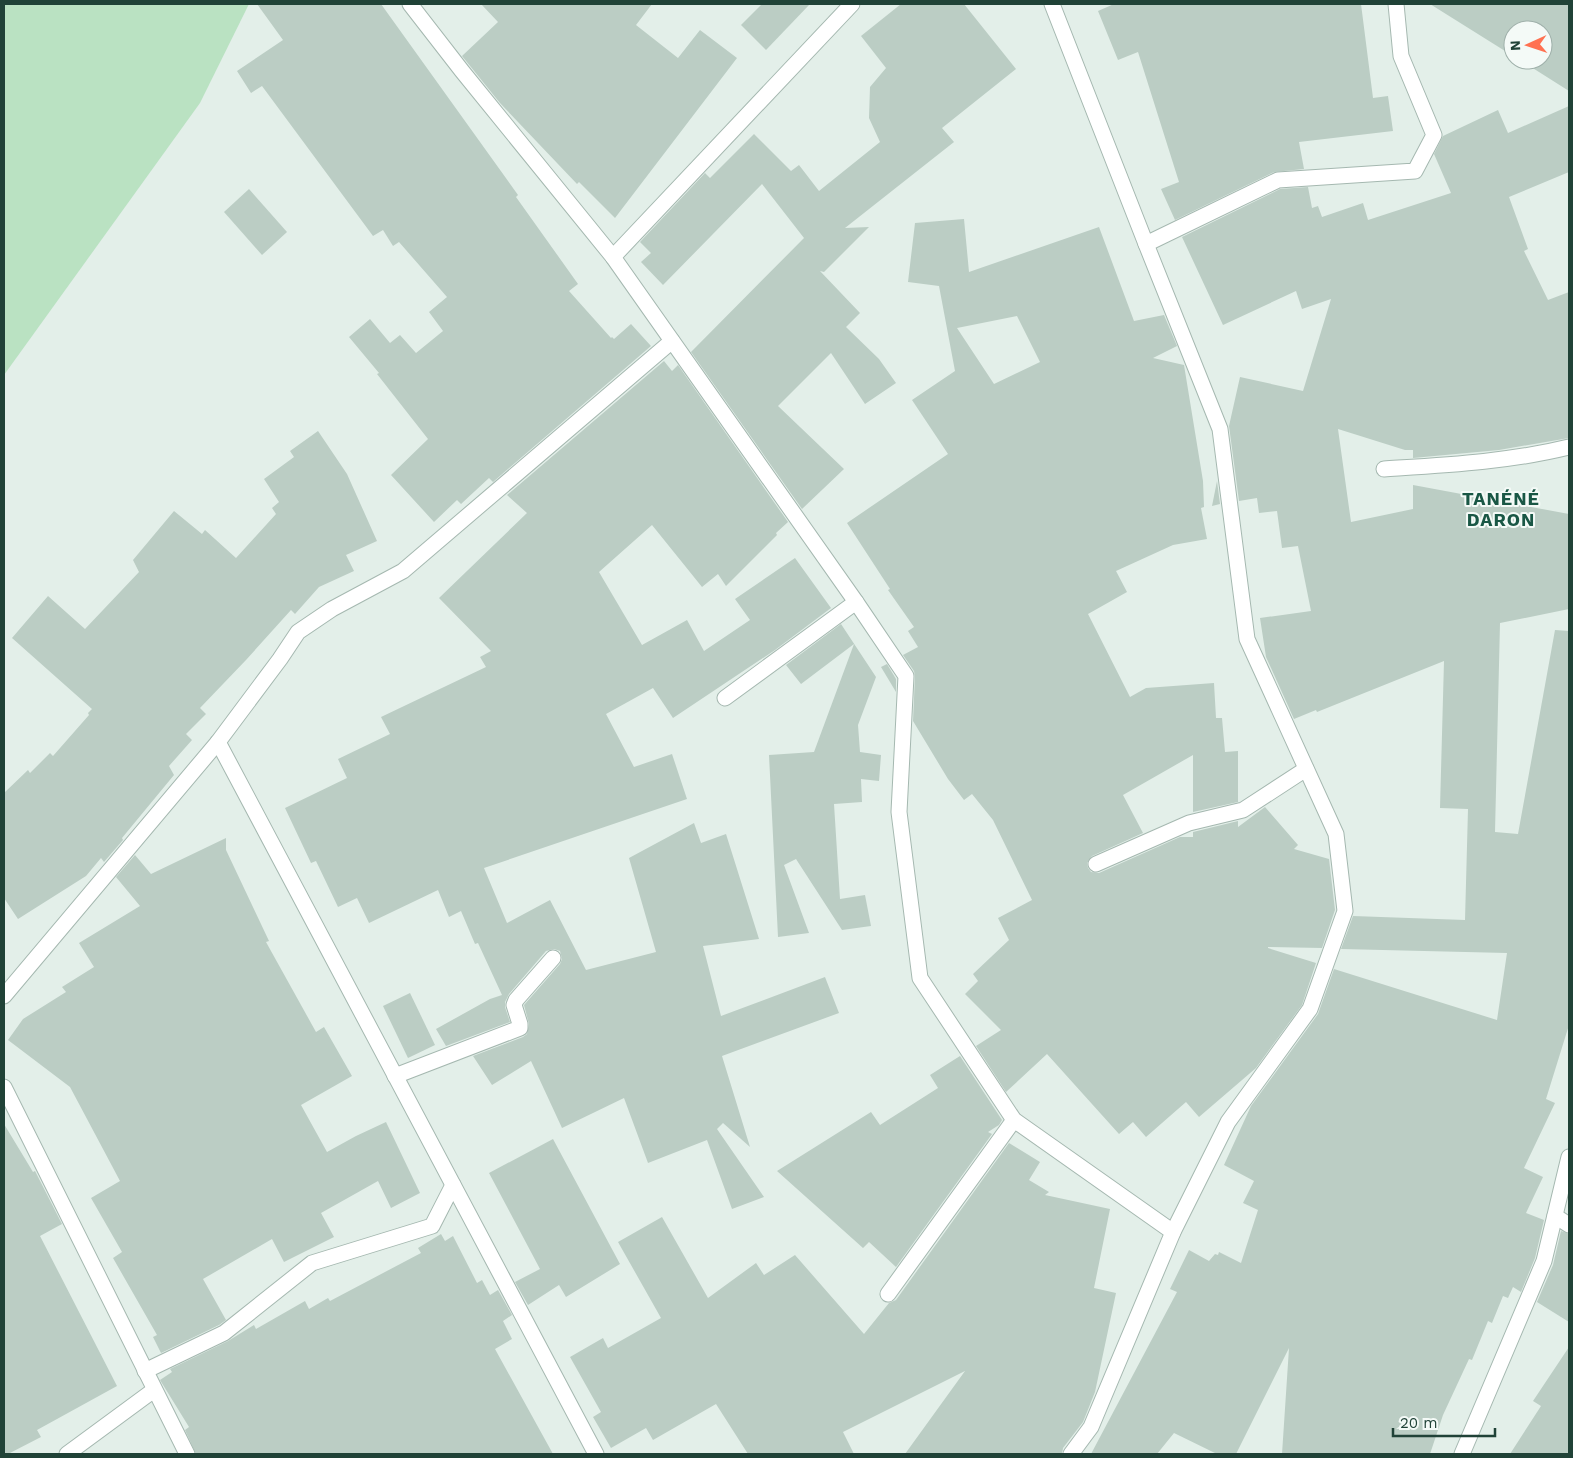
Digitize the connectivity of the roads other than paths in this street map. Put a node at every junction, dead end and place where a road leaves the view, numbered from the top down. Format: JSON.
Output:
{"nodes":[{"id":1,"x":410,"y":4,"type":"edge"},
{"id":2,"x":852,"y":4,"type":"edge"},
{"id":3,"x":1052,"y":4,"type":"edge"},
{"id":4,"x":1396,"y":4,"type":"edge"},
{"id":5,"x":1146,"y":244,"type":"junction"},
{"id":6,"x":613,"y":257,"type":"junction"},
{"id":7,"x":672,"y":341,"type":"junction"},
{"id":8,"x":1569,"y":447,"type":"edge"},
{"id":9,"x":1384,"y":469,"type":"dead end"},
{"id":10,"x":856,"y":602,"type":"junction"},
{"id":11,"x":725,"y":698,"type":"dead end"},
{"id":12,"x":218,"y":742,"type":"junction"},
{"id":13,"x":1306,"y":769,"type":"junction"},
{"id":14,"x":1096,"y":864,"type":"dead end"},
{"id":15,"x":553,"y":958,"type":"dead end"},
{"id":16,"x":4,"y":996,"type":"edge"},
{"id":17,"x":395,"y":1076,"type":"junction"},
{"id":18,"x":4,"y":1087,"type":"edge"},
{"id":19,"x":1014,"y":1120,"type":"junction"},
{"id":20,"x":1569,"y":1157,"type":"edge"},
{"id":21,"x":453,"y":1185,"type":"junction"},
{"id":22,"x":1555,"y":1216,"type":"junction"},
{"id":23,"x":1569,"y":1225,"type":"edge"},
{"id":24,"x":1173,"y":1232,"type":"junction"},
{"id":25,"x":888,"y":1294,"type":"dead end"},
{"id":26,"x":145,"y":1371,"type":"junction"},
{"id":27,"x":154,"y":1390,"type":"junction"},
{"id":28,"x":67,"y":1454,"type":"edge"},
{"id":29,"x":187,"y":1454,"type":"edge"},
{"id":30,"x":596,"y":1454,"type":"edge"},
{"id":31,"x":1071,"y":1454,"type":"edge"},
{"id":32,"x":1462,"y":1454,"type":"edge"}],
"edges":[{"from":1,"to":6,"type":"street"},
{"from":2,"to":6,"type":"street"},
{"from":3,"to":5,"type":"street"},
{"from":4,"to":5,"type":"street"},
{"from":5,"to":13,"type":"street"},
{"from":6,"to":7,"type":"street"},
{"from":7,"to":10,"type":"street"},
{"from":7,"to":12,"type":"street"},
{"from":8,"to":9,"type":"street"},
{"from":10,"to":11,"type":"street"},
{"from":10,"to":19,"type":"street"},
{"from":12,"to":16,"type":"street"},
{"from":12,"to":17,"type":"street"},
{"from":13,"to":14,"type":"street"},
{"from":13,"to":24,"type":"street"},
{"from":15,"to":17,"type":"street"},
{"from":17,"to":21,"type":"street"},
{"from":18,"to":26,"type":"street"},
{"from":19,"to":24,"type":"street"},
{"from":19,"to":25,"type":"street"},
{"from":20,"to":22,"type":"street"},
{"from":21,"to":26,"type":"street"},
{"from":21,"to":30,"type":"street"},
{"from":22,"to":23,"type":"street"},
{"from":22,"to":32,"type":"street"},
{"from":24,"to":31,"type":"street"},
{"from":26,"to":27,"type":"street"},
{"from":27,"to":28,"type":"street"},
{"from":27,"to":29,"type":"street"}]}
